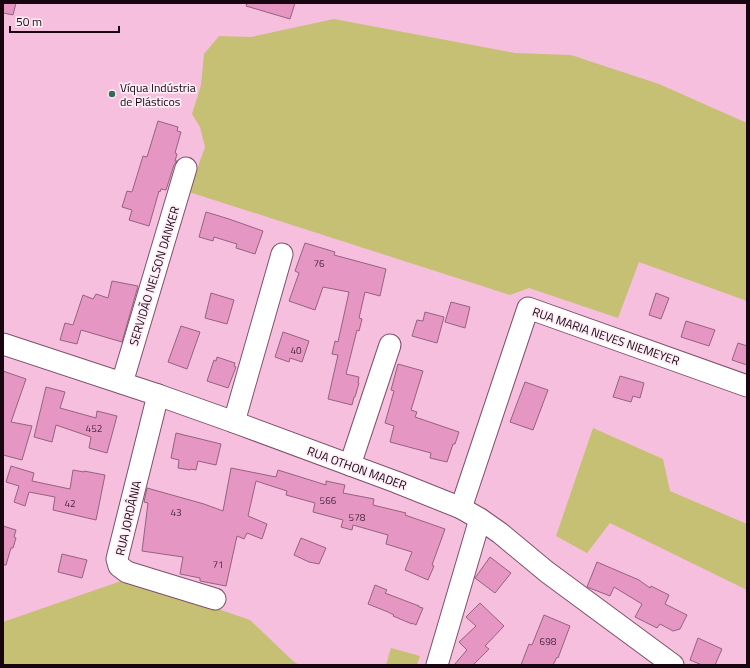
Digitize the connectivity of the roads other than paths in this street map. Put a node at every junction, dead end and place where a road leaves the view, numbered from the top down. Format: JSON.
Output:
{"nodes":[{"id":1,"x":186,"y":168,"type":"dead end"},
{"id":2,"x":282,"y":254,"type":"dead end"},
{"id":3,"x":3,"y":344,"type":"edge"},
{"id":4,"x":390,"y":345,"type":"dead end"},
{"id":5,"x":122,"y":383,"type":"junction"},
{"id":6,"x":747,"y":386,"type":"edge"},
{"id":7,"x":158,"y":395,"type":"junction"},
{"id":8,"x":234,"y":422,"type":"junction"},
{"id":9,"x":350,"y":465,"type":"junction"},
{"id":10,"x":461,"y":508,"type":"junction"},
{"id":11,"x":480,"y":519,"type":"junction"},
{"id":12,"x":215,"y":599,"type":"dead end"},
{"id":13,"x":670,"y":664,"type":"edge"},
{"id":14,"x":436,"y":665,"type":"edge"}],
"edges":[{"from":1,"to":5,"type":"street","name":"SERVIDÃO NELSON DANKER"},
{"from":2,"to":8,"type":"street"},
{"from":3,"to":5,"type":"street","name":"RUA OTHON MADER"},
{"from":4,"to":9,"type":"street"},
{"from":5,"to":7,"type":"street","name":"RUA OTHON MADER"},
{"from":6,"to":10,"type":"street","name":"RUA MARIA NEVES NIEMEYER"},
{"from":7,"to":8,"type":"street","name":"RUA OTHON MADER"},
{"from":7,"to":12,"type":"street","name":"RUA JORDÂNIA"},
{"from":8,"to":9,"type":"street","name":"RUA OTHON MADER"},
{"from":9,"to":10,"type":"street","name":"RUA OTHON MADER"},
{"from":10,"to":11,"type":"street","name":"RUA OTHON MADER"},
{"from":11,"to":13,"type":"street","name":"RUA OTHON MADER"},
{"from":11,"to":14,"type":"street"}]}
